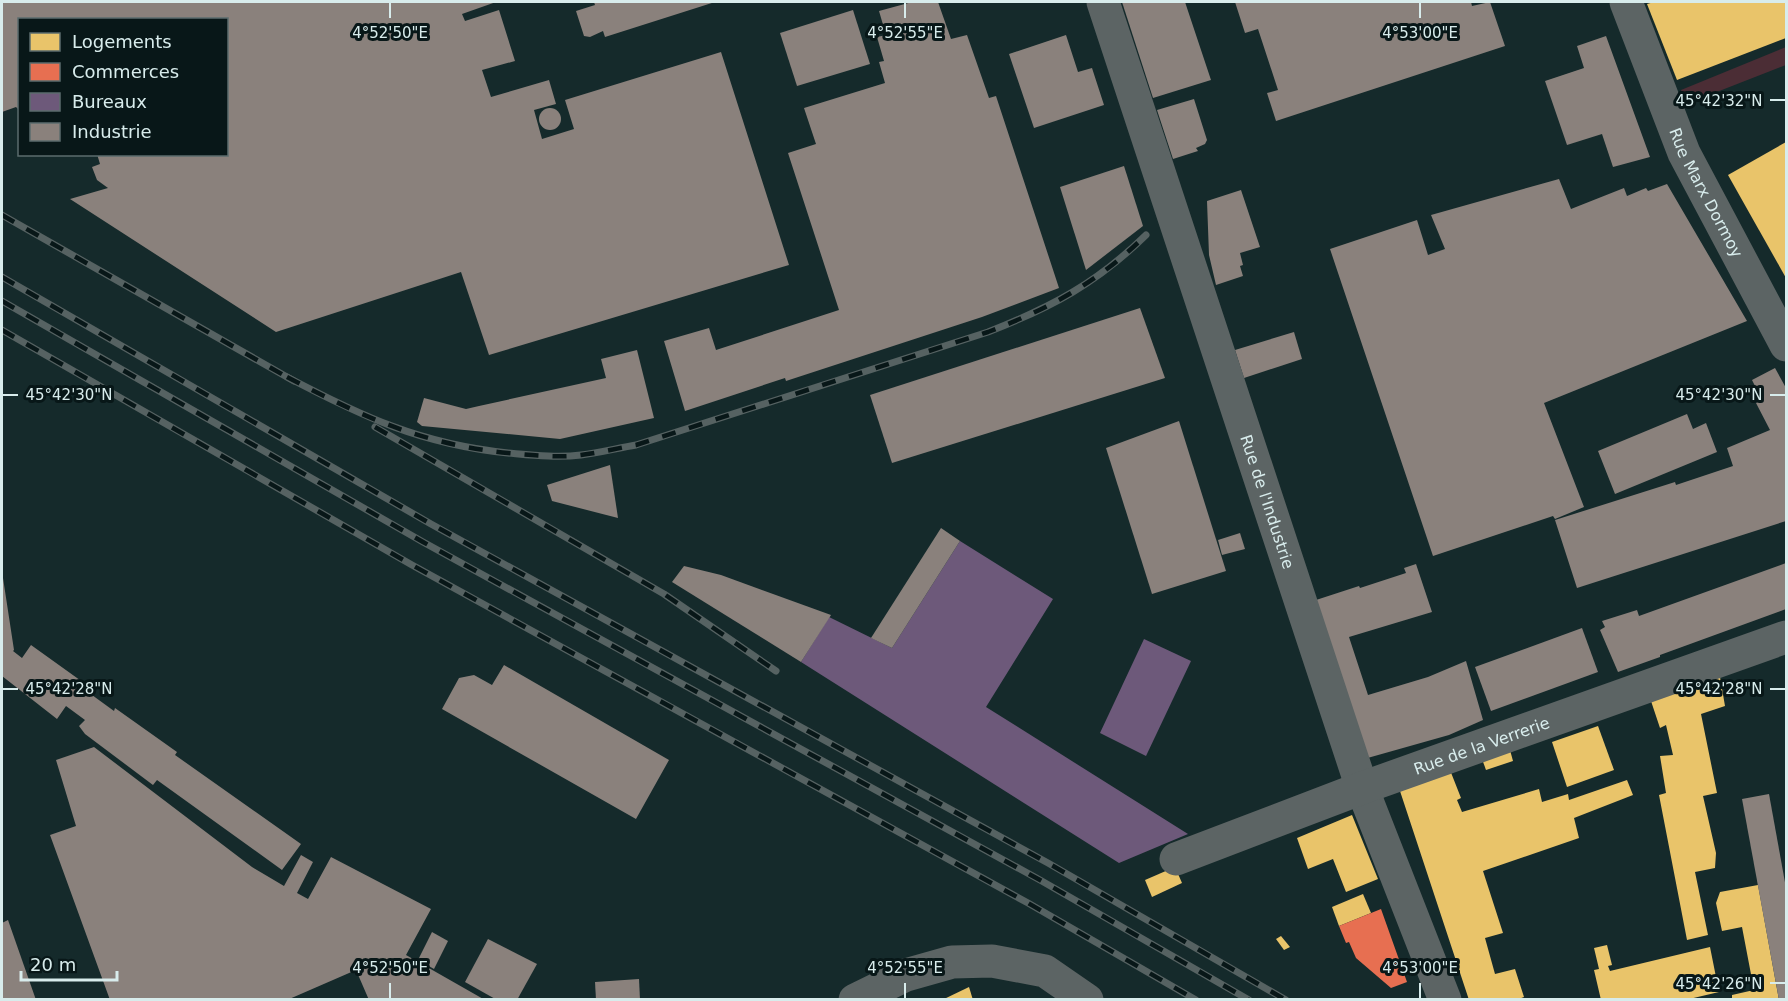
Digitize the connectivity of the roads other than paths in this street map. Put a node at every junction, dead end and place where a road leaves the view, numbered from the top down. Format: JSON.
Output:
{"nodes":[{"id":1,"x":1103,"y":2,"type":"edge"},
{"id":2,"x":1626,"y":2,"type":"edge"},
{"id":3,"x":1786,"y":345,"type":"edge"},
{"id":4,"x":1786,"y":638,"type":"edge"},
{"id":5,"x":1362,"y":788,"type":"junction"},
{"id":6,"x":1176,"y":860,"type":"dead end"},
{"id":7,"x":855,"y":999,"type":"edge"},
{"id":8,"x":1087,"y":999,"type":"edge"},
{"id":9,"x":1445,"y":999,"type":"edge"}],
"edges":[{"from":1,"to":5,"type":"street","name":"Rue de l'Industrie"},
{"from":2,"to":3,"type":"street","name":"Rue Marx Dormoy"},
{"from":4,"to":5,"type":"street","name":"Rue de la Verrerie"},
{"from":5,"to":6,"type":"street","name":"Rue de la Verrerie"},
{"from":5,"to":9,"type":"street","name":"Rue de l'Industrie"},
{"from":7,"to":8,"type":"street"}]}
